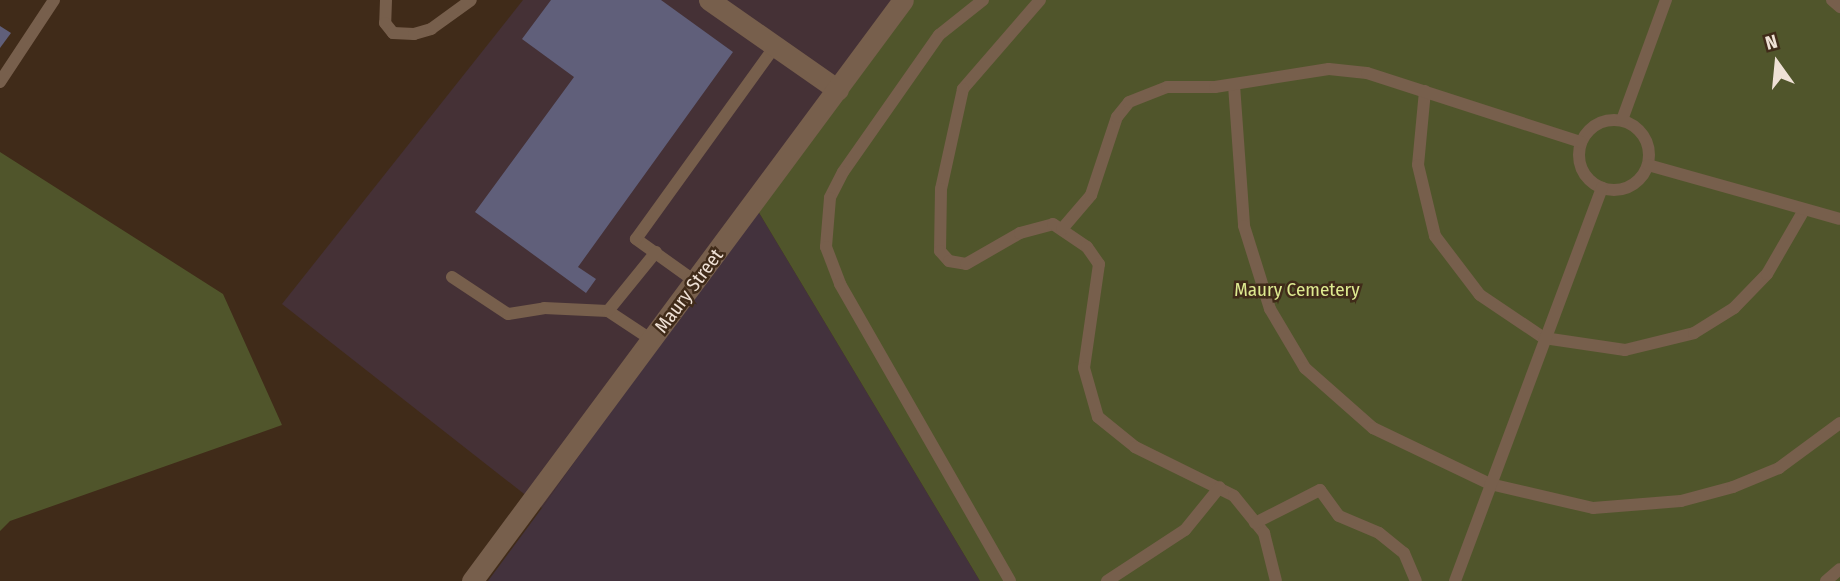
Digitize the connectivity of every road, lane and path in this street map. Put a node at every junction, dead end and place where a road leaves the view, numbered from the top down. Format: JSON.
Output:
{"nodes":[{"id":1,"x":54,"y":0,"type":"edge"},
{"id":2,"x":386,"y":0,"type":"edge"},
{"id":3,"x":471,"y":0,"type":"edge"},
{"id":4,"x":709,"y":0,"type":"edge"},
{"id":5,"x":904,"y":0,"type":"edge"},
{"id":6,"x":983,"y":0,"type":"edge"},
{"id":7,"x":1040,"y":0,"type":"edge"},
{"id":8,"x":1666,"y":0,"type":"edge"},
{"id":9,"x":1832,"y":0,"type":"edge"},
{"id":10,"x":1840,"y":7,"type":"edge"},
{"id":11,"x":775,"y":46,"type":"junction"},
{"id":12,"x":0,"y":82,"type":"edge"},
{"id":13,"x":1234,"y":85,"type":"junction"},
{"id":14,"x":838,"y":90,"type":"junction"},
{"id":15,"x":1425,"y":92,"type":"junction"},
{"id":16,"x":1622,"y":120,"type":"junction"},
{"id":17,"x":1581,"y":142,"type":"junction"},
{"id":18,"x":1648,"y":165,"type":"junction"},
{"id":19,"x":1602,"y":188,"type":"junction"},
{"id":20,"x":1804,"y":210,"type":"junction"},
{"id":21,"x":1840,"y":219,"type":"edge"},
{"id":22,"x":1062,"y":229,"type":"junction"},
{"id":23,"x":656,"y":252,"type":"junction"},
{"id":24,"x":452,"y":277,"type":"dead end"},
{"id":25,"x":696,"y":282,"type":"junction"},
{"id":26,"x":608,"y":311,"type":"junction"},
{"id":27,"x":1544,"y":338,"type":"junction"},
{"id":28,"x":652,"y":340,"type":"junction"},
{"id":29,"x":1840,"y":423,"type":"edge"},
{"id":30,"x":1490,"y":484,"type":"junction"},
{"id":31,"x":1220,"y":487,"type":"junction"},
{"id":32,"x":1255,"y":523,"type":"junction"},
{"id":33,"x":1840,"y":569,"type":"edge"},
{"id":34,"x":472,"y":581,"type":"edge"},
{"id":35,"x":1010,"y":581,"type":"edge"},
{"id":36,"x":1107,"y":581,"type":"edge"},
{"id":37,"x":1276,"y":581,"type":"edge"},
{"id":38,"x":1416,"y":581,"type":"edge"},
{"id":39,"x":1455,"y":581,"type":"edge"},
{"id":40,"x":1826,"y":581,"type":"edge"}],
"edges":[{"from":1,"to":12,"type":"lane"},
{"from":2,"to":3,"type":"lane"},
{"from":4,"to":11,"type":"street"},
{"from":5,"to":14,"type":"street","name":"Maury Street"},
{"from":6,"to":35,"type":"lane"},
{"from":7,"to":22,"type":"lane"},
{"from":8,"to":16,"type":"lane"},
{"from":9,"to":10,"type":"lane"},
{"from":11,"to":14,"type":"street"},
{"from":11,"to":23,"type":"lane"},
{"from":13,"to":15,"type":"lane"},
{"from":13,"to":22,"type":"lane"},
{"from":13,"to":30,"type":"lane"},
{"from":14,"to":25,"type":"street","name":"Maury Street"},
{"from":15,"to":17,"type":"lane"},
{"from":15,"to":27,"type":"lane"},
{"from":16,"to":17,"type":"lane"},
{"from":16,"to":18,"type":"lane"},
{"from":17,"to":19,"type":"lane"},
{"from":18,"to":19,"type":"lane"},
{"from":18,"to":20,"type":"lane"},
{"from":19,"to":27,"type":"lane"},
{"from":20,"to":21,"type":"lane"},
{"from":20,"to":27,"type":"lane"},
{"from":22,"to":31,"type":"lane"},
{"from":23,"to":25,"type":"lane"},
{"from":23,"to":26,"type":"lane"},
{"from":24,"to":26,"type":"lane"},
{"from":25,"to":28,"type":"street","name":"Maury Street"},
{"from":26,"to":28,"type":"lane"},
{"from":27,"to":30,"type":"lane"},
{"from":28,"to":34,"type":"street","name":"Maury Street"},
{"from":29,"to":30,"type":"lane"},
{"from":30,"to":39,"type":"lane"},
{"from":31,"to":32,"type":"lane"},
{"from":31,"to":36,"type":"lane"},
{"from":32,"to":37,"type":"lane"},
{"from":32,"to":38,"type":"lane"},
{"from":33,"to":40,"type":"lane"}]}
